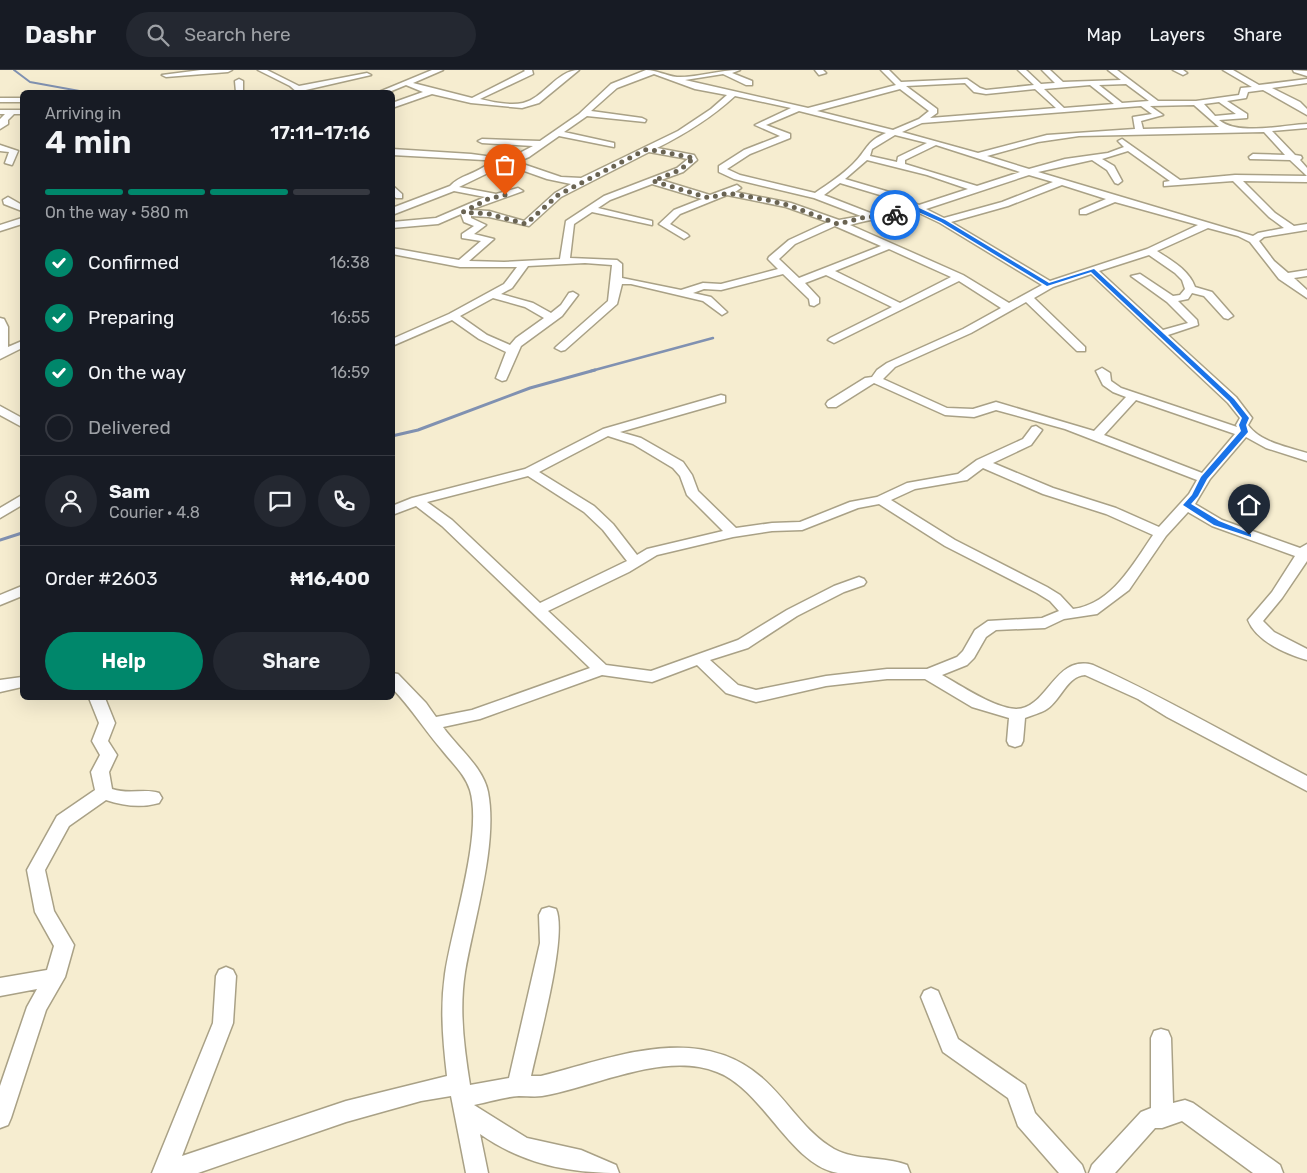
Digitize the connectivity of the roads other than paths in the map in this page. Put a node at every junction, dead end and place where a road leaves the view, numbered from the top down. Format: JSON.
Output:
{"nodes":[{"id":1,"x":228,"y":70,"type":"edge"},
{"id":2,"x":262,"y":70,"type":"edge"},
{"id":3,"x":439,"y":70,"type":"edge"},
{"id":4,"x":528,"y":70,"type":"edge"},
{"id":5,"x":574,"y":70,"type":"edge"},
{"id":6,"x":673,"y":70,"type":"edge"},
{"id":7,"x":736,"y":70,"type":"edge"},
{"id":8,"x":885,"y":70,"type":"edge"},
{"id":9,"x":1022,"y":70,"type":"edge"},
{"id":10,"x":1046,"y":70,"type":"edge"},
{"id":11,"x":1112,"y":70,"type":"edge"},
{"id":12,"x":1227,"y":70,"type":"edge"},
{"id":13,"x":1298,"y":70,"type":"edge"},
{"id":14,"x":654,"y":72,"type":"edge"},
{"id":15,"x":708,"y":72,"type":"edge"},
{"id":16,"x":724,"y":72,"type":"junction"},
{"id":17,"x":957,"y":73,"type":"dead end"},
{"id":18,"x":1307,"y":74,"type":"edge"},
{"id":19,"x":166,"y":75,"type":"dead end"},
{"id":20,"x":324,"y":75,"type":"dead end"},
{"id":21,"x":367,"y":75,"type":"dead end"},
{"id":22,"x":674,"y":79,"type":"junction"},
{"id":23,"x":239,"y":81,"type":"dead end"},
{"id":24,"x":967,"y":81,"type":"junction"},
{"id":25,"x":1307,"y":81,"type":"edge"},
{"id":26,"x":1130,"y":82,"type":"junction"},
{"id":27,"x":749,"y":83,"type":"dead end"},
{"id":28,"x":1078,"y":83,"type":"junction"},
{"id":29,"x":1092,"y":83,"type":"junction"},
{"id":30,"x":409,"y":84,"type":"junction"},
{"id":31,"x":1062,"y":84,"type":"junction"},
{"id":32,"x":901,"y":85,"type":"junction"},
{"id":33,"x":1260,"y":86,"type":"junction"},
{"id":34,"x":296,"y":88,"type":"edge"},
{"id":35,"x":1040,"y":88,"type":"junction"},
{"id":36,"x":240,"y":90,"type":"edge"},
{"id":37,"x":390,"y":90,"type":"edge"},
{"id":38,"x":432,"y":91,"type":"junction"},
{"id":39,"x":733,"y":94,"type":"junction"},
{"id":40,"x":1090,"y":94,"type":"dead end"},
{"id":41,"x":1074,"y":99,"type":"dead end"},
{"id":42,"x":1219,"y":99,"type":"junction"},
{"id":43,"x":0,"y":100,"type":"edge"},
{"id":44,"x":20,"y":100,"type":"edge"},
{"id":45,"x":471,"y":100,"type":"junction"},
{"id":46,"x":1156,"y":103,"type":"junction"},
{"id":47,"x":1196,"y":103,"type":"junction"},
{"id":48,"x":1297,"y":104,"type":"junction"},
{"id":49,"x":1307,"y":104,"type":"edge"},
{"id":50,"x":395,"y":105,"type":"edge"},
{"id":51,"x":1144,"y":105,"type":"junction"},
{"id":52,"x":1121,"y":106,"type":"junction"},
{"id":53,"x":802,"y":109,"type":"junction"},
{"id":54,"x":1081,"y":109,"type":"junction"},
{"id":55,"x":1062,"y":110,"type":"junction"},
{"id":56,"x":20,"y":112,"type":"edge"},
{"id":57,"x":585,"y":113,"type":"junction"},
{"id":58,"x":1307,"y":114,"type":"edge"},
{"id":59,"x":1146,"y":118,"type":"junction"},
{"id":60,"x":1214,"y":118,"type":"junction"},
{"id":61,"x":1294,"y":118,"type":"dead end"},
{"id":62,"x":1,"y":120,"type":"edge"},
{"id":63,"x":642,"y":120,"type":"dead end"},
{"id":64,"x":920,"y":121,"type":"junction"},
{"id":65,"x":1307,"y":126,"type":"edge"},
{"id":66,"x":1236,"y":129,"type":"junction"},
{"id":67,"x":1265,"y":130,"type":"junction"},
{"id":68,"x":1162,"y":131,"type":"junction"},
{"id":69,"x":893,"y":132,"type":"junction"},
{"id":70,"x":1114,"y":132,"type":"junction"},
{"id":71,"x":1140,"y":132,"type":"junction"},
{"id":72,"x":556,"y":133,"type":"junction"},
{"id":73,"x":482,"y":141,"type":"dead end"},
{"id":74,"x":935,"y":142,"type":"junction"},
{"id":75,"x":540,"y":144,"type":"junction"},
{"id":76,"x":20,"y":145,"type":"edge"},
{"id":77,"x":611,"y":145,"type":"dead end"},
{"id":78,"x":0,"y":147,"type":"edge"},
{"id":79,"x":1129,"y":148,"type":"junction"},
{"id":80,"x":647,"y":149,"type":"junction"},
{"id":81,"x":395,"y":152,"type":"edge"},
{"id":82,"x":978,"y":156,"type":"junction"},
{"id":83,"x":865,"y":157,"type":"junction"},
{"id":84,"x":1093,"y":157,"type":"junction"},
{"id":85,"x":1253,"y":157,"type":"dead end"},
{"id":86,"x":1292,"y":158,"type":"junction"},
{"id":87,"x":1307,"y":158,"type":"edge"},
{"id":88,"x":491,"y":159,"type":"junction"},
{"id":89,"x":20,"y":160,"type":"edge"},
{"id":90,"x":509,"y":162,"type":"junction"},
{"id":91,"x":10,"y":163,"type":"junction"},
{"id":92,"x":0,"y":165,"type":"edge"},
{"id":93,"x":901,"y":165,"type":"junction"},
{"id":94,"x":1053,"y":166,"type":"junction"},
{"id":95,"x":1028,"y":172,"type":"junction"},
{"id":96,"x":1307,"y":173,"type":"edge"},
{"id":97,"x":1235,"y":178,"type":"junction"},
{"id":98,"x":840,"y":180,"type":"junction"},
{"id":99,"x":1307,"y":180,"type":"edge"},
{"id":100,"x":583,"y":181,"type":"junction"},
{"id":101,"x":653,"y":181,"type":"junction"},
{"id":102,"x":753,"y":181,"type":"junction"},
{"id":103,"x":1060,"y":181,"type":"junction"},
{"id":104,"x":1118,"y":181,"type":"dead end"},
{"id":105,"x":1177,"y":182,"type":"junction"},
{"id":106,"x":1167,"y":184,"type":"dead end"},
{"id":107,"x":453,"y":188,"type":"junction"},
{"id":108,"x":976,"y":189,"type":"junction"},
{"id":109,"x":395,"y":191,"type":"edge"},
{"id":110,"x":518,"y":191,"type":"dead end"},
{"id":111,"x":728,"y":193,"type":"junction"},
{"id":112,"x":399,"y":196,"type":"dead end"},
{"id":113,"x":817,"y":196,"type":"junction"},
{"id":114,"x":498,"y":197,"type":"junction"},
{"id":115,"x":709,"y":198,"type":"junction"},
{"id":116,"x":1114,"y":199,"type":"junction"},
{"id":117,"x":8,"y":200,"type":"dead end"},
{"id":118,"x":20,"y":207,"type":"edge"},
{"id":119,"x":591,"y":209,"type":"junction"},
{"id":120,"x":395,"y":210,"type":"edge"},
{"id":121,"x":917,"y":210,"type":"junction"},
{"id":122,"x":465,"y":212,"type":"junction"},
{"id":123,"x":1083,"y":212,"type":"dead end"},
{"id":124,"x":870,"y":216,"type":"junction"},
{"id":125,"x":512,"y":219,"type":"junction"},
{"id":126,"x":943,"y":221,"type":"junction"},
{"id":127,"x":20,"y":222,"type":"edge"},
{"id":128,"x":649,"y":223,"type":"dead end"},
{"id":129,"x":838,"y":224,"type":"junction"},
{"id":130,"x":395,"y":225,"type":"edge"},
{"id":131,"x":1206,"y":225,"type":"junction"},
{"id":132,"x":502,"y":227,"type":"dead end"},
{"id":133,"x":1307,"y":227,"type":"edge"},
{"id":134,"x":0,"y":228,"type":"edge"},
{"id":135,"x":1293,"y":230,"type":"junction"},
{"id":136,"x":684,"y":236,"type":"dead end"},
{"id":137,"x":1253,"y":240,"type":"junction"},
{"id":138,"x":891,"y":245,"type":"junction"},
{"id":139,"x":1150,"y":251,"type":"junction"},
{"id":140,"x":395,"y":252,"type":"edge"},
{"id":141,"x":565,"y":261,"type":"junction"},
{"id":142,"x":460,"y":264,"type":"junction"},
{"id":143,"x":526,"y":264,"type":"junction"},
{"id":144,"x":786,"y":270,"type":"junction"},
{"id":145,"x":1092,"y":270,"type":"junction"},
{"id":146,"x":828,"y":272,"type":"junction"},
{"id":147,"x":1307,"y":273,"type":"edge"},
{"id":148,"x":1136,"y":276,"type":"dead end"},
{"id":149,"x":958,"y":277,"type":"junction"},
{"id":150,"x":1283,"y":277,"type":"junction"},
{"id":151,"x":616,"y":281,"type":"junction"},
{"id":152,"x":799,"y":282,"type":"junction"},
{"id":153,"x":1049,"y":285,"type":"junction"},
{"id":154,"x":1190,"y":289,"type":"junction"},
{"id":155,"x":682,"y":293,"type":"junction"},
{"id":156,"x":490,"y":294,"type":"junction"},
{"id":157,"x":573,"y":295,"type":"dead end"},
{"id":158,"x":1307,"y":296,"type":"edge"},
{"id":159,"x":1028,"y":297,"type":"junction"},
{"id":160,"x":1171,"y":300,"type":"junction"},
{"id":161,"x":814,"y":303,"type":"dead end"},
{"id":162,"x":899,"y":306,"type":"junction"},
{"id":163,"x":1009,"y":308,"type":"junction"},
{"id":164,"x":722,"y":312,"type":"dead end"},
{"id":165,"x":453,"y":316,"type":"junction"},
{"id":166,"x":1228,"y":316,"type":"dead end"},
{"id":167,"x":551,"y":318,"type":"junction"},
{"id":168,"x":0,"y":321,"type":"edge"},
{"id":169,"x":1159,"y":334,"type":"junction"},
{"id":170,"x":834,"y":340,"type":"dead end"},
{"id":171,"x":395,"y":342,"type":"edge"},
{"id":172,"x":20,"y":345,"type":"edge"},
{"id":173,"x":561,"y":348,"type":"dead end"},
{"id":174,"x":1082,"y":349,"type":"dead end"},
{"id":175,"x":512,"y":350,"type":"junction"},
{"id":176,"x":2,"y":355,"type":"edge"},
{"id":177,"x":1102,"y":371,"type":"dead end"},
{"id":178,"x":502,"y":378,"type":"dead end"},
{"id":179,"x":876,"y":380,"type":"junction"},
{"id":180,"x":1134,"y":395,"type":"junction"},
{"id":181,"x":721,"y":399,"type":"dead end"},
{"id":182,"x":832,"y":404,"type":"dead end"},
{"id":183,"x":0,"y":410,"type":"edge"},
{"id":184,"x":19,"y":418,"type":"edge"},
{"id":185,"x":1036,"y":430,"type":"dead end"},
{"id":186,"x":607,"y":432,"type":"junction"},
{"id":187,"x":1244,"y":432,"type":"junction"},
{"id":188,"x":1094,"y":437,"type":"junction"},
{"id":189,"x":1304,"y":454,"type":"edge"},
{"id":190,"x":982,"y":464,"type":"junction"},
{"id":191,"x":530,"y":472,"type":"junction"},
{"id":192,"x":1204,"y":478,"type":"junction"},
{"id":193,"x":20,"y":500,"type":"edge"},
{"id":194,"x":881,"y":500,"type":"junction"},
{"id":195,"x":417,"y":501,"type":"junction"},
{"id":196,"x":1186,"y":505,"type":"junction"},
{"id":197,"x":395,"y":510,"type":"edge"},
{"id":198,"x":0,"y":514,"type":"edge"},
{"id":199,"x":733,"y":533,"type":"junction"},
{"id":200,"x":1161,"y":534,"type":"junction"},
{"id":201,"x":1305,"y":551,"type":"edge"},
{"id":202,"x":634,"y":561,"type":"junction"},
{"id":203,"x":859,"y":582,"type":"dead end"},
{"id":204,"x":20,"y":592,"type":"edge"},
{"id":205,"x":0,"y":600,"type":"edge"},
{"id":206,"x":536,"y":610,"type":"junction"},
{"id":207,"x":1071,"y":615,"type":"junction"},
{"id":208,"x":1307,"y":655,"type":"edge"},
{"id":209,"x":699,"y":658,"type":"junction"},
{"id":210,"x":601,"y":670,"type":"junction"},
{"id":211,"x":928,"y":674,"type":"junction"},
{"id":212,"x":395,"y":681,"type":"edge"},
{"id":213,"x":20,"y":682,"type":"edge"},
{"id":214,"x":0,"y":686,"type":"edge"},
{"id":215,"x":99,"y":700,"type":"edge"},
{"id":216,"x":1016,"y":715,"type":"junction"},
{"id":217,"x":431,"y":724,"type":"junction"},
{"id":218,"x":1015,"y":741,"type":"dead end"},
{"id":219,"x":1307,"y":784,"type":"edge"},
{"id":220,"x":104,"y":793,"type":"junction"},
{"id":221,"x":152,"y":798,"type":"dead end"},
{"id":222,"x":549,"y":915,"type":"dead end"},
{"id":223,"x":226,"y":976,"type":"dead end"},
{"id":224,"x":55,"y":978,"type":"junction"},
{"id":225,"x":0,"y":987,"type":"edge"},
{"id":226,"x":931,"y":997,"type":"dead end"},
{"id":227,"x":1161,"y":1038,"type":"dead end"},
{"id":228,"x":518,"y":1086,"type":"junction"},
{"id":229,"x":462,"y":1097,"type":"junction"},
{"id":230,"x":0,"y":1118,"type":"edge"},
{"id":231,"x":1162,"y":1118,"type":"junction"},
{"id":232,"x":164,"y":1173,"type":"edge"},
{"id":233,"x":477,"y":1173,"type":"edge"},
{"id":234,"x":608,"y":1173,"type":"edge"},
{"id":235,"x":899,"y":1173,"type":"edge"},
{"id":236,"x":1074,"y":1173,"type":"edge"},
{"id":237,"x":1100,"y":1173,"type":"edge"},
{"id":238,"x":1272,"y":1173,"type":"edge"}],
"edges":[{"from":1,"to":19,"type":"street"},
{"from":2,"to":34,"type":"street"},
{"from":3,"to":30,"type":"street"},
{"from":4,"to":45,"type":"street"},
{"from":5,"to":45,"type":"street"},
{"from":6,"to":14,"type":"street"},
{"from":7,"to":16,"type":"street"},
{"from":8,"to":32,"type":"street"},
{"from":9,"to":35,"type":"street"},
{"from":10,"to":31,"type":"street"},
{"from":11,"to":26,"type":"street"},
{"from":12,"to":33,"type":"street"},
{"from":13,"to":18,"type":"street"},
{"from":14,"to":22,"type":"street"},
{"from":14,"to":57,"type":"street"},
{"from":15,"to":16,"type":"street"},
{"from":15,"to":22,"type":"street"},
{"from":16,"to":27,"type":"street"},
{"from":17,"to":24,"type":"street"},
{"from":20,"to":34,"type":"street"},
{"from":21,"to":34,"type":"street"},
{"from":22,"to":39,"type":"street"},
{"from":23,"to":36,"type":"street"},
{"from":24,"to":32,"type":"street"},
{"from":24,"to":35,"type":"street"},
{"from":25,"to":33,"type":"street"},
{"from":26,"to":29,"type":"street"},
{"from":26,"to":46,"type":"street"},
{"from":28,"to":29,"type":"street"},
{"from":28,"to":31,"type":"street"},
{"from":28,"to":40,"type":"street"},
{"from":29,"to":52,"type":"street"},
{"from":30,"to":37,"type":"street"},
{"from":30,"to":38,"type":"street"},
{"from":31,"to":35,"type":"street"},
{"from":32,"to":53,"type":"street"},
{"from":32,"to":64,"type":"street"},
{"from":33,"to":42,"type":"street"},
{"from":33,"to":48,"type":"street"},
{"from":35,"to":55,"type":"street"},
{"from":38,"to":45,"type":"street"},
{"from":38,"to":50,"type":"street"},
{"from":39,"to":53,"type":"street"},
{"from":39,"to":80,"type":"street"},
{"from":41,"to":54,"type":"street"},
{"from":42,"to":47,"type":"street"},
{"from":42,"to":60,"type":"street"},
{"from":43,"to":44,"type":"street"},
{"from":46,"to":47,"type":"street"},
{"from":46,"to":51,"type":"street"},
{"from":47,"to":60,"type":"street"},
{"from":48,"to":49,"type":"street"},
{"from":48,"to":58,"type":"street"},
{"from":51,"to":52,"type":"street"},
{"from":51,"to":59,"type":"street"},
{"from":52,"to":54,"type":"street"},
{"from":53,"to":69,"type":"street"},
{"from":53,"to":102,"type":"street"},
{"from":54,"to":55,"type":"street"},
{"from":55,"to":64,"type":"street"},
{"from":56,"to":62,"type":"street"},
{"from":57,"to":63,"type":"street"},
{"from":57,"to":72,"type":"street"},
{"from":58,"to":61,"type":"street"},
{"from":59,"to":68,"type":"street"},
{"from":59,"to":71,"type":"street"},
{"from":60,"to":66,"type":"street"},
{"from":64,"to":69,"type":"street"},
{"from":65,"to":67,"type":"street"},
{"from":66,"to":67,"type":"street"},
{"from":66,"to":68,"type":"street"},
{"from":67,"to":86,"type":"street"},
{"from":68,"to":71,"type":"street"},
{"from":69,"to":74,"type":"street"},
{"from":69,"to":83,"type":"street"},
{"from":70,"to":71,"type":"street"},
{"from":70,"to":79,"type":"street"},
{"from":70,"to":82,"type":"street"},
{"from":72,"to":75,"type":"street"},
{"from":72,"to":77,"type":"street"},
{"from":73,"to":75,"type":"street"},
{"from":74,"to":82,"type":"street"},
{"from":74,"to":93,"type":"street"},
{"from":75,"to":90,"type":"street"},
{"from":76,"to":78,"type":"street"},
{"from":78,"to":91,"type":"street"},
{"from":79,"to":84,"type":"street"},
{"from":79,"to":105,"type":"street"},
{"from":80,"to":100,"type":"street"},
{"from":80,"to":101,"type":"street"},
{"from":81,"to":88,"type":"street"},
{"from":82,"to":95,"type":"street"},
{"from":83,"to":93,"type":"street"},
{"from":83,"to":98,"type":"street"},
{"from":84,"to":94,"type":"street"},
{"from":84,"to":104,"type":"street"},
{"from":85,"to":86,"type":"street"},
{"from":86,"to":87,"type":"street"},
{"from":86,"to":96,"type":"street"},
{"from":88,"to":90,"type":"street"},
{"from":88,"to":107,"type":"street"},
{"from":89,"to":91,"type":"street"},
{"from":90,"to":100,"type":"street"},
{"from":91,"to":92,"type":"street"},
{"from":93,"to":108,"type":"street"},
{"from":94,"to":95,"type":"street"},
{"from":94,"to":103,"type":"street"},
{"from":95,"to":103,"type":"street"},
{"from":95,"to":108,"type":"street"},
{"from":97,"to":99,"type":"street"},
{"from":97,"to":105,"type":"street"},
{"from":97,"to":135,"type":"street"},
{"from":98,"to":113,"type":"street"},
{"from":98,"to":121,"type":"street"},
{"from":100,"to":125,"type":"street"},
{"from":101,"to":115,"type":"street"},
{"from":101,"to":119,"type":"street"},
{"from":102,"to":111,"type":"street"},
{"from":102,"to":113,"type":"street"},
{"from":103,"to":116,"type":"street"},
{"from":103,"to":126,"type":"street"},
{"from":105,"to":106,"type":"street"},
{"from":107,"to":114,"type":"street"},
{"from":107,"to":120,"type":"street"},
{"from":108,"to":121,"type":"street"},
{"from":109,"to":112,"type":"street"},
{"from":110,"to":114,"type":"street"},
{"from":111,"to":115,"type":"street"},
{"from":111,"to":129,"type":"street"},
{"from":113,"to":124,"type":"street"},
{"from":114,"to":122,"type":"street"},
{"from":115,"to":136,"type":"street"},
{"from":116,"to":123,"type":"street"},
{"from":116,"to":131,"type":"street"},
{"from":117,"to":118,"type":"street"},
{"from":119,"to":128,"type":"street"},
{"from":119,"to":141,"type":"street"},
{"from":121,"to":124,"type":"street"},
{"from":121,"to":126,"type":"street"},
{"from":122,"to":125,"type":"street"},
{"from":122,"to":130,"type":"street"},
{"from":122,"to":142,"type":"street"},
{"from":124,"to":129,"type":"street"},
{"from":125,"to":132,"type":"street"},
{"from":126,"to":153,"type":"street"},
{"from":127,"to":134,"type":"street"},
{"from":129,"to":138,"type":"street"},
{"from":129,"to":144,"type":"street"},
{"from":131,"to":137,"type":"street"},
{"from":131,"to":139,"type":"street"},
{"from":133,"to":135,"type":"street"},
{"from":135,"to":137,"type":"street"},
{"from":137,"to":150,"type":"street"},
{"from":138,"to":146,"type":"street"},
{"from":138,"to":149,"type":"street"},
{"from":139,"to":145,"type":"street"},
{"from":139,"to":154,"type":"street"},
{"from":140,"to":142,"type":"street"},
{"from":141,"to":143,"type":"street"},
{"from":141,"to":151,"type":"street"},
{"from":142,"to":143,"type":"street"},
{"from":143,"to":156,"type":"street"},
{"from":144,"to":152,"type":"street"},
{"from":144,"to":155,"type":"street"},
{"from":145,"to":153,"type":"street"},
{"from":145,"to":169,"type":"street"},
{"from":146,"to":152,"type":"street"},
{"from":146,"to":162,"type":"street"},
{"from":147,"to":150,"type":"street"},
{"from":148,"to":160,"type":"street"},
{"from":149,"to":162,"type":"street"},
{"from":149,"to":163,"type":"street"},
{"from":150,"to":158,"type":"street"},
{"from":151,"to":155,"type":"street"},
{"from":151,"to":173,"type":"street"},
{"from":152,"to":161,"type":"street"},
{"from":153,"to":159,"type":"street"},
{"from":154,"to":160,"type":"street"},
{"from":154,"to":166,"type":"street"},
{"from":155,"to":164,"type":"street"},
{"from":156,"to":165,"type":"street"},
{"from":156,"to":167,"type":"street"},
{"from":157,"to":167,"type":"street"},
{"from":159,"to":163,"type":"street"},
{"from":159,"to":174,"type":"street"},
{"from":160,"to":169,"type":"street"},
{"from":162,"to":170,"type":"street"},
{"from":163,"to":179,"type":"street"},
{"from":165,"to":171,"type":"street"},
{"from":165,"to":175,"type":"street"},
{"from":167,"to":175,"type":"street"},
{"from":168,"to":176,"type":"street"},
{"from":169,"to":187,"type":"street"},
{"from":172,"to":176,"type":"street"},
{"from":175,"to":178,"type":"street"},
{"from":177,"to":180,"type":"street"},
{"from":179,"to":182,"type":"street"},
{"from":179,"to":188,"type":"street"},
{"from":180,"to":187,"type":"street"},
{"from":180,"to":188,"type":"street"},
{"from":181,"to":186,"type":"street"},
{"from":183,"to":184,"type":"street"},
{"from":185,"to":190,"type":"street"},
{"from":186,"to":191,"type":"street"},
{"from":186,"to":199,"type":"street"},
{"from":187,"to":189,"type":"street"},
{"from":187,"to":192,"type":"street"},
{"from":188,"to":192,"type":"street"},
{"from":190,"to":194,"type":"street"},
{"from":190,"to":200,"type":"street"},
{"from":191,"to":195,"type":"street"},
{"from":191,"to":202,"type":"street"},
{"from":192,"to":196,"type":"street"},
{"from":193,"to":198,"type":"street"},
{"from":194,"to":199,"type":"street"},
{"from":194,"to":207,"type":"street"},
{"from":195,"to":197,"type":"street"},
{"from":195,"to":206,"type":"street"},
{"from":196,"to":200,"type":"street"},
{"from":196,"to":201,"type":"street"},
{"from":199,"to":202,"type":"street"},
{"from":200,"to":207,"type":"street"},
{"from":201,"to":208,"type":"street"},
{"from":202,"to":206,"type":"street"},
{"from":203,"to":209,"type":"street"},
{"from":204,"to":205,"type":"street"},
{"from":206,"to":210,"type":"street"},
{"from":207,"to":211,"type":"street"},
{"from":209,"to":210,"type":"street"},
{"from":209,"to":211,"type":"street"},
{"from":210,"to":217,"type":"street"},
{"from":211,"to":216,"type":"street"},
{"from":212,"to":217,"type":"street"},
{"from":213,"to":214,"type":"street"},
{"from":215,"to":220,"type":"street"},
{"from":216,"to":218,"type":"street"},
{"from":216,"to":219,"type":"street"},
{"from":217,"to":229,"type":"street"},
{"from":220,"to":221,"type":"street"},
{"from":220,"to":224,"type":"street"},
{"from":222,"to":228,"type":"street"},
{"from":223,"to":232,"type":"street"},
{"from":224,"to":225,"type":"street"},
{"from":224,"to":230,"type":"street"},
{"from":226,"to":236,"type":"street"},
{"from":227,"to":231,"type":"street"},
{"from":228,"to":229,"type":"street"},
{"from":228,"to":235,"type":"street"},
{"from":229,"to":232,"type":"street"},
{"from":229,"to":233,"type":"street"},
{"from":229,"to":234,"type":"street"},
{"from":231,"to":237,"type":"street"},
{"from":231,"to":238,"type":"street"}]}
